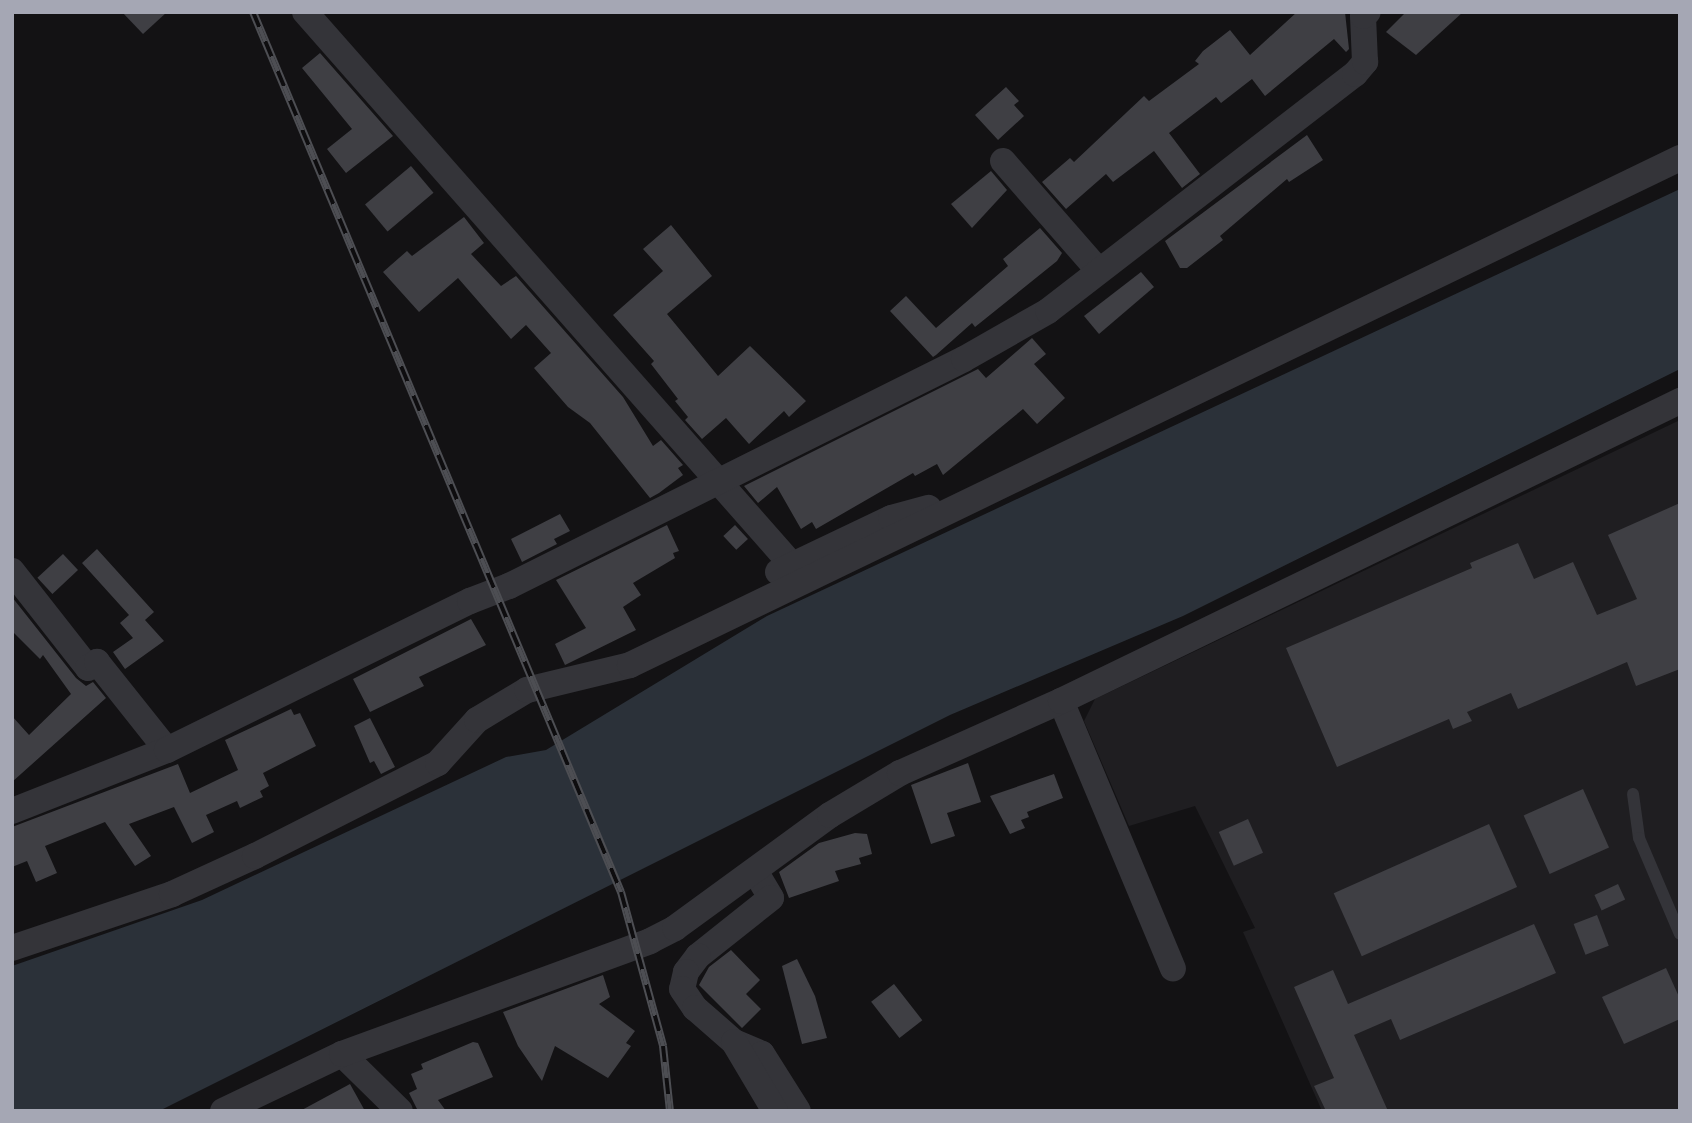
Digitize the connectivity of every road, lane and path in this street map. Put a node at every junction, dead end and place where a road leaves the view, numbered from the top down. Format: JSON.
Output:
{"nodes":[{"id":1,"x":305,"y":12,"type":"edge"},
{"id":2,"x":1368,"y":12,"type":"edge"},
{"id":3,"x":1680,"y":158,"type":"edge"},
{"id":4,"x":1003,"y":161,"type":"dead end"},
{"id":5,"x":1098,"y":270,"type":"junction"},
{"id":6,"x":1680,"y":401,"type":"edge"},
{"id":7,"x":717,"y":479,"type":"junction"},
{"id":8,"x":983,"y":497,"type":"junction"},
{"id":9,"x":792,"y":565,"type":"junction"},
{"id":10,"x":12,"y":571,"type":"edge"},
{"id":11,"x":699,"y":633,"type":"junction"},
{"id":12,"x":1061,"y":701,"type":"junction"},
{"id":13,"x":167,"y":750,"type":"junction"},
{"id":14,"x":1633,"y":794,"type":"dead end"},
{"id":15,"x":12,"y":811,"type":"edge"},
{"id":16,"x":755,"y":871,"type":"junction"},
{"id":17,"x":1680,"y":934,"type":"edge"},
{"id":18,"x":12,"y":948,"type":"edge"},
{"id":19,"x":1173,"y":969,"type":"dead end"},
{"id":20,"x":734,"y":1042,"type":"junction"},
{"id":21,"x":342,"y":1054,"type":"junction"},
{"id":22,"x":223,"y":1111,"type":"edge"},
{"id":23,"x":400,"y":1111,"type":"edge"},
{"id":24,"x":775,"y":1111,"type":"edge"},
{"id":25,"x":798,"y":1111,"type":"edge"}],
"edges":[{"from":1,"to":7,"type":"street"},
{"from":2,"to":5,"type":"street"},
{"from":3,"to":8,"type":"street"},
{"from":4,"to":5,"type":"street"},
{"from":5,"to":7,"type":"street"},
{"from":6,"to":12,"type":"street"},
{"from":7,"to":9,"type":"street"},
{"from":7,"to":13,"type":"street"},
{"from":8,"to":9,"type":"street"},
{"from":8,"to":11,"type":"street"},
{"from":9,"to":11,"type":"street"},
{"from":10,"to":13,"type":"street"},
{"from":11,"to":18,"type":"street"},
{"from":12,"to":16,"type":"street"},
{"from":12,"to":19,"type":"street"},
{"from":13,"to":15,"type":"street"},
{"from":14,"to":17,"type":"lane"},
{"from":16,"to":20,"type":"street"},
{"from":16,"to":21,"type":"street"},
{"from":20,"to":24,"type":"street"},
{"from":20,"to":25,"type":"street"},
{"from":21,"to":22,"type":"street"},
{"from":21,"to":23,"type":"street"}]}
